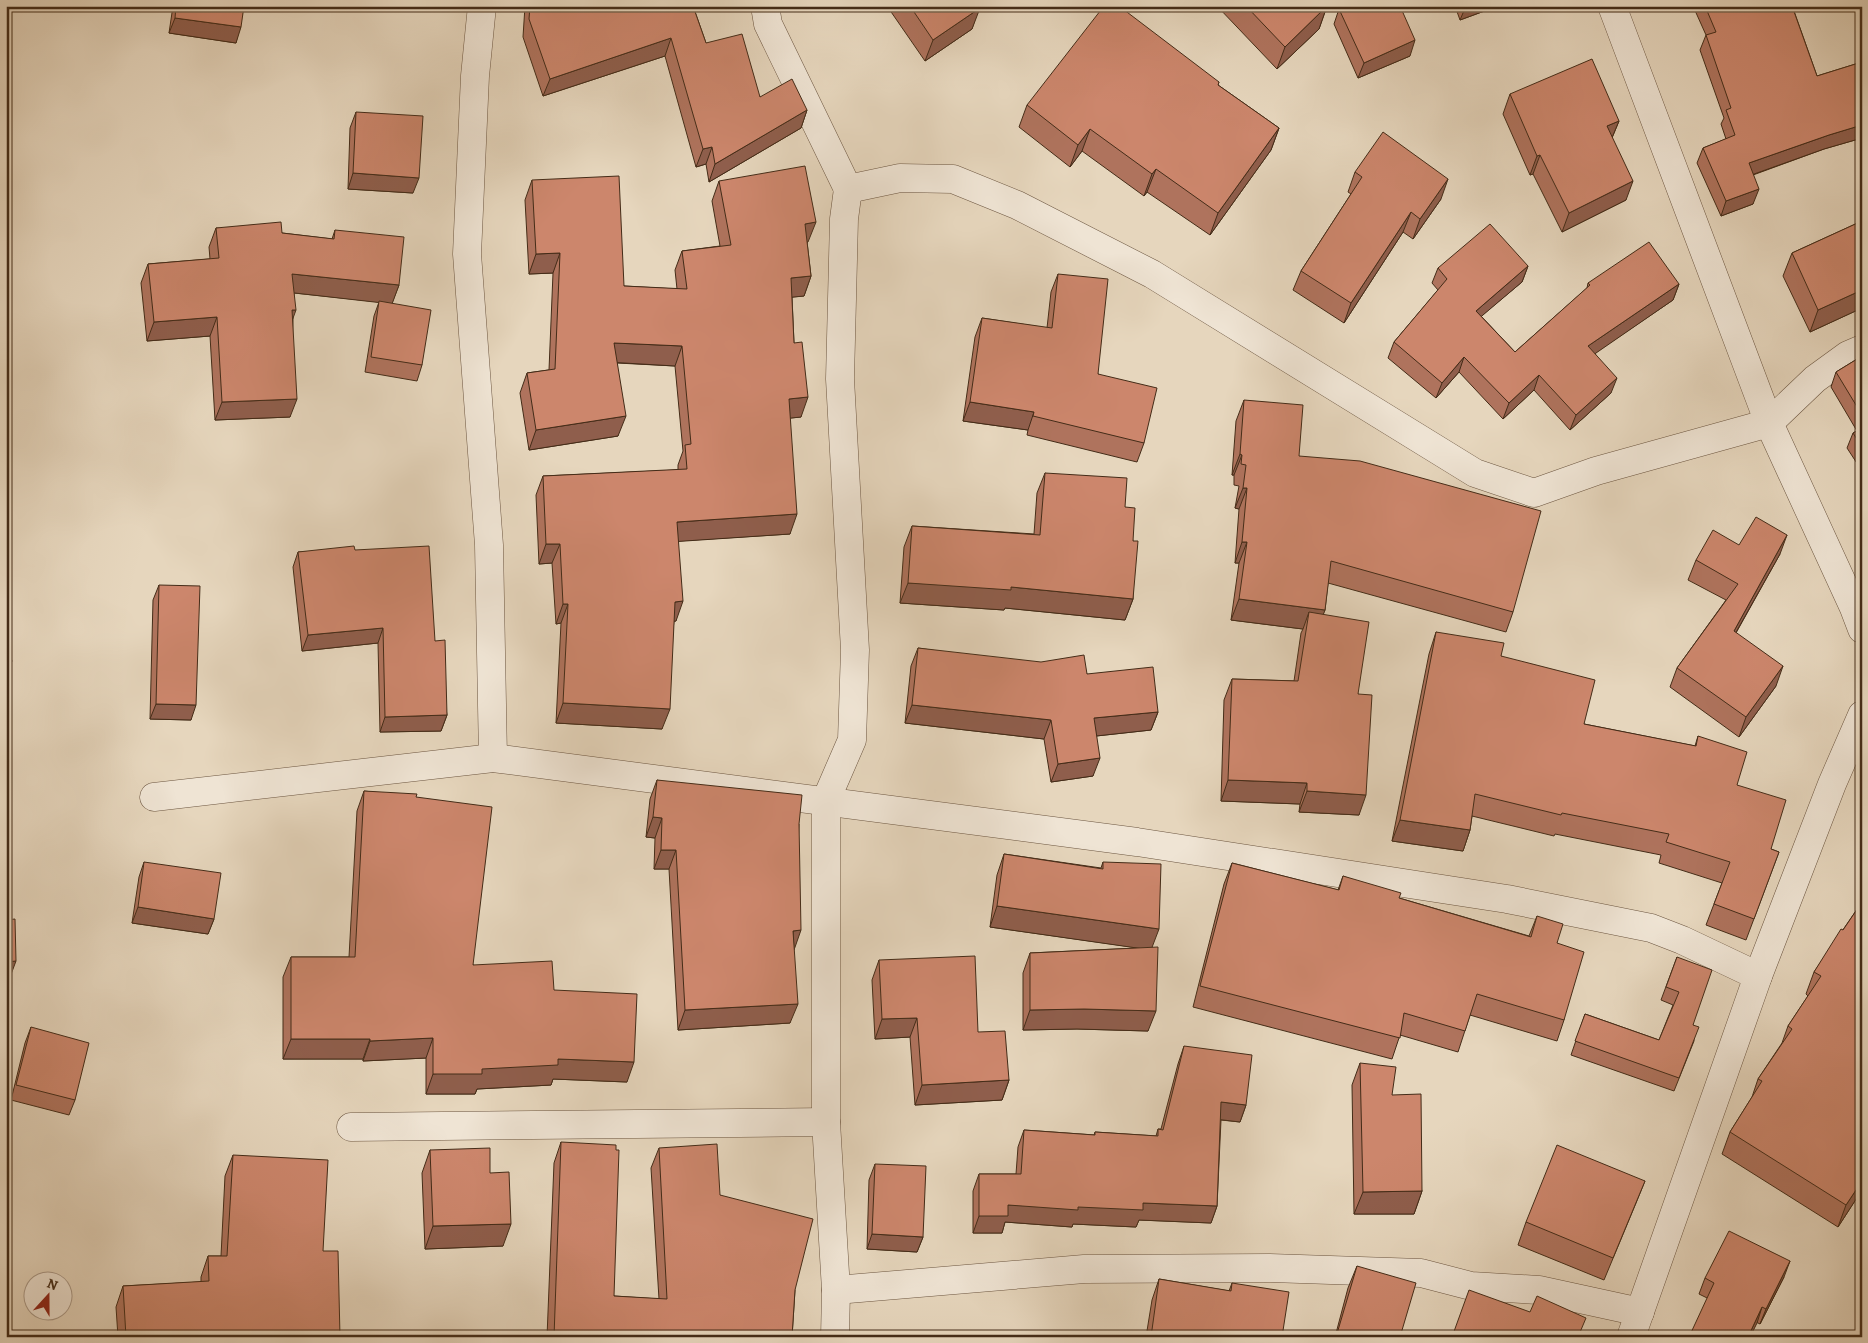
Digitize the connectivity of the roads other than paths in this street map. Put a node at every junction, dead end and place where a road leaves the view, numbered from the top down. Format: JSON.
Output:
{"nodes":[{"id":1,"x":482,"y":6,"type":"edge"},
{"id":2,"x":765,"y":6,"type":"edge"},
{"id":3,"x":1612,"y":6,"type":"edge"},
{"id":4,"x":848,"y":189,"type":"junction"},
{"id":5,"x":1862,"y":349,"type":"edge"},
{"id":6,"x":1769,"y":423,"type":"junction"},
{"id":7,"x":1862,"y":629,"type":"edge"},
{"id":8,"x":1862,"y":716,"type":"edge"},
{"id":9,"x":493,"y":758,"type":"junction"},
{"id":10,"x":154,"y":797,"type":"dead end"},
{"id":11,"x":826,"y":800,"type":"junction"},
{"id":12,"x":1758,"y":976,"type":"junction"},
{"id":13,"x":826,"y":1122,"type":"junction"},
{"id":14,"x":351,"y":1127,"type":"dead end"},
{"id":15,"x":836,"y":1290,"type":"junction"},
{"id":16,"x":1636,"y":1324,"type":"edge"},
{"id":17,"x":835,"y":1337,"type":"edge"}],
"edges":[{"from":1,"to":9,"type":"street"},
{"from":2,"to":4,"type":"street"},
{"from":3,"to":6,"type":"street"},
{"from":4,"to":6,"type":"street"},
{"from":4,"to":11,"type":"street"},
{"from":5,"to":6,"type":"street"},
{"from":6,"to":7,"type":"street"},
{"from":8,"to":12,"type":"street"},
{"from":9,"to":10,"type":"street"},
{"from":9,"to":11,"type":"street"},
{"from":11,"to":12,"type":"street"},
{"from":11,"to":13,"type":"street"},
{"from":12,"to":16,"type":"street"},
{"from":13,"to":14,"type":"street"},
{"from":13,"to":15,"type":"street"},
{"from":15,"to":16,"type":"street"},
{"from":15,"to":17,"type":"street"}]}
